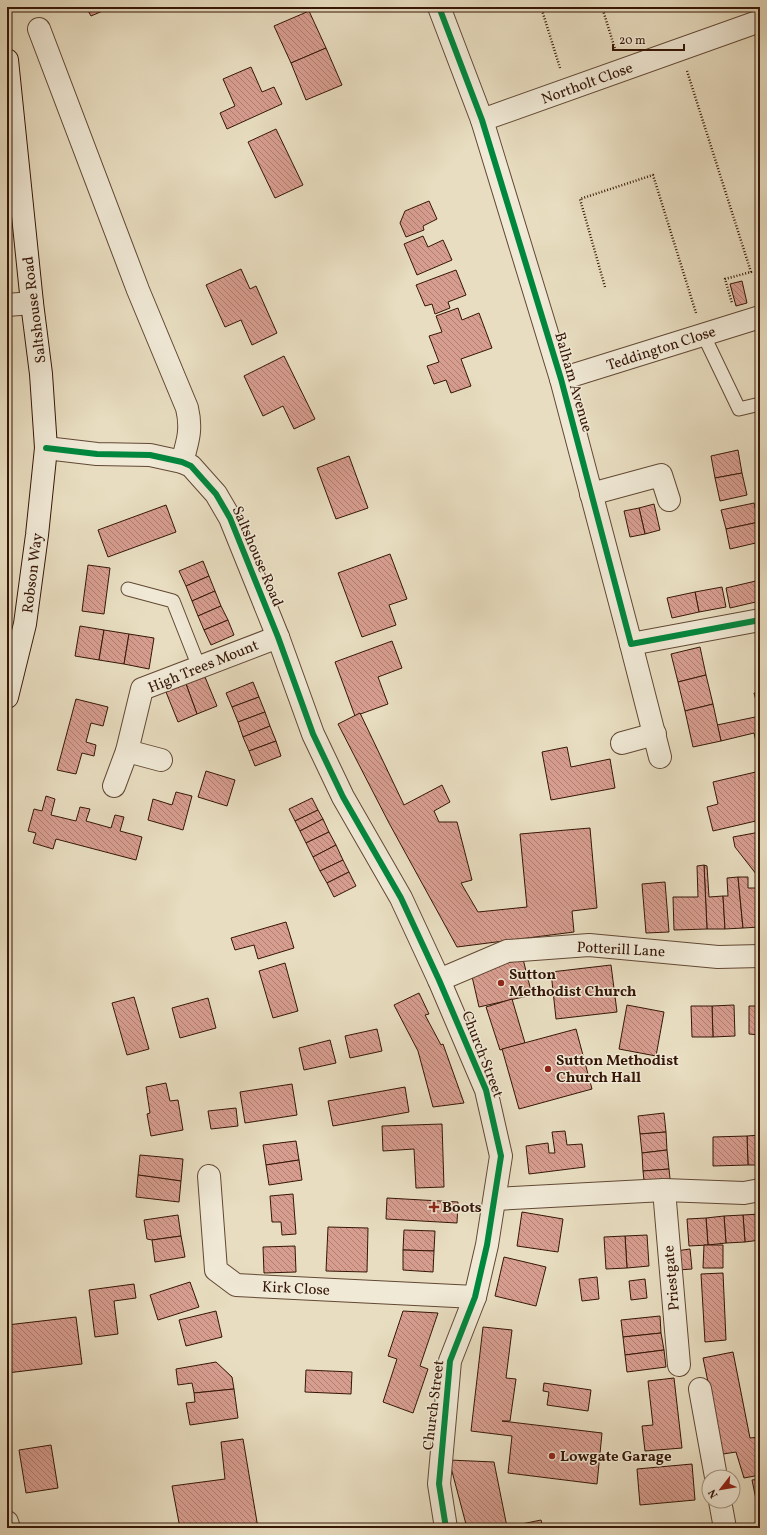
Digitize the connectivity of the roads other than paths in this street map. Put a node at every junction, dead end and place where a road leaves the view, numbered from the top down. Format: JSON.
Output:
{"nodes":[{"id":1,"x":439,"y":7,"type":"edge"},
{"id":2,"x":760,"y":21,"type":"edge"},
{"id":3,"x":38,"y":29,"type":"dead end"},
{"id":4,"x":7,"y":60,"type":"edge"},
{"id":5,"x":482,"y":120,"type":"junction"},
{"id":6,"x":32,"y":303,"type":"junction"},
{"id":7,"x":7,"y":305,"type":"edge"},
{"id":8,"x":760,"y":316,"type":"edge"},
{"id":9,"x":703,"y":334,"type":"junction"},
{"id":10,"x":561,"y":379,"type":"junction"},
{"id":11,"x":760,"y":404,"type":"edge"},
{"id":12,"x":46,"y":448,"type":"junction"},
{"id":13,"x":182,"y":462,"type":"junction"},
{"id":14,"x":591,"y":494,"type":"junction"},
{"id":15,"x":669,"y":500,"type":"dead end"},
{"id":16,"x":128,"y":589,"type":"dead end"},
{"id":17,"x":760,"y":620,"type":"edge"},
{"id":18,"x":278,"y":637,"type":"junction"},
{"id":19,"x":631,"y":644,"type":"junction"},
{"id":20,"x":199,"y":667,"type":"junction"},
{"id":21,"x":7,"y":697,"type":"edge"},
{"id":22,"x":313,"y":734,"type":"joint"},
{"id":23,"x":655,"y":734,"type":"junction"},
{"id":24,"x":622,"y":743,"type":"dead end"},
{"id":25,"x":127,"y":751,"type":"junction"},
{"id":26,"x":660,"y":757,"type":"dead end"},
{"id":27,"x":161,"y":760,"type":"dead end"},
{"id":28,"x":114,"y":786,"type":"dead end"},
{"id":29,"x":760,"y":956,"type":"edge"},
{"id":30,"x":439,"y":980,"type":"junction"},
{"id":31,"x":209,"y":1176,"type":"dead end"},
{"id":32,"x":664,"y":1190,"type":"junction"},
{"id":33,"x":760,"y":1190,"type":"edge"},
{"id":34,"x":495,"y":1199,"type":"junction"},
{"id":35,"x":474,"y":1297,"type":"junction"},
{"id":36,"x":679,"y":1365,"type":"dead end"},
{"id":37,"x":700,"y":1389,"type":"dead end"},
{"id":38,"x":715,"y":1469,"type":"edge"},
{"id":39,"x":721,"y":1509,"type":"edge"},
{"id":40,"x":7,"y":1522,"type":"edge"},
{"id":41,"x":8,"y":1528,"type":"edge"},
{"id":42,"x":446,"y":1528,"type":"edge"},
{"id":43,"x":725,"y":1528,"type":"edge"}],
"edges":[{"from":1,"to":5,"type":"street","name":"Balham Avenue"},
{"from":2,"to":5,"type":"street","name":"Northolt Close"},
{"from":3,"to":13,"type":"street"},
{"from":4,"to":6,"type":"street","name":"Saltshouse Road"},
{"from":5,"to":10,"type":"street","name":"Balham Avenue"},
{"from":6,"to":7,"type":"street"},
{"from":6,"to":12,"type":"street","name":"Saltshouse Road"},
{"from":8,"to":9,"type":"street","name":"Teddington Close"},
{"from":9,"to":10,"type":"street","name":"Teddington Close"},
{"from":9,"to":11,"type":"lane"},
{"from":10,"to":14,"type":"street","name":"Balham Avenue"},
{"from":12,"to":13,"type":"street","name":"Saltshouse Road"},
{"from":12,"to":21,"type":"street","name":"Robson Way"},
{"from":13,"to":18,"type":"street","name":"Saltshouse Road"},
{"from":14,"to":15,"type":"street"},
{"from":14,"to":19,"type":"street","name":"Balham Avenue"},
{"from":16,"to":20,"type":"lane"},
{"from":17,"to":19,"type":"street"},
{"from":18,"to":20,"type":"street","name":"High Trees Mount"},
{"from":18,"to":22,"type":"street","name":"Saltshouse Road"},
{"from":19,"to":23,"type":"street","name":"Balham Avenue"},
{"from":20,"to":25,"type":"street","name":"High Trees Mount"},
{"from":22,"to":30,"type":"street","name":"Church Street"},
{"from":23,"to":24,"type":"street"},
{"from":23,"to":26,"type":"street","name":"Balham Avenue"},
{"from":25,"to":27,"type":"street"},
{"from":25,"to":28,"type":"street","name":"High Trees Mount"},
{"from":29,"to":30,"type":"street","name":"Potterill Lane"},
{"from":30,"to":34,"type":"street","name":"Church Street"},
{"from":31,"to":35,"type":"street","name":"Kirk Close"},
{"from":32,"to":33,"type":"street"},
{"from":32,"to":34,"type":"street"},
{"from":32,"to":36,"type":"street","name":"Priestgate"},
{"from":34,"to":35,"type":"street","name":"Church Street"},
{"from":35,"to":42,"type":"street","name":"Church Street"},
{"from":37,"to":38,"type":"street"},
{"from":39,"to":43,"type":"street"},
{"from":40,"to":41,"type":"street"}]}
